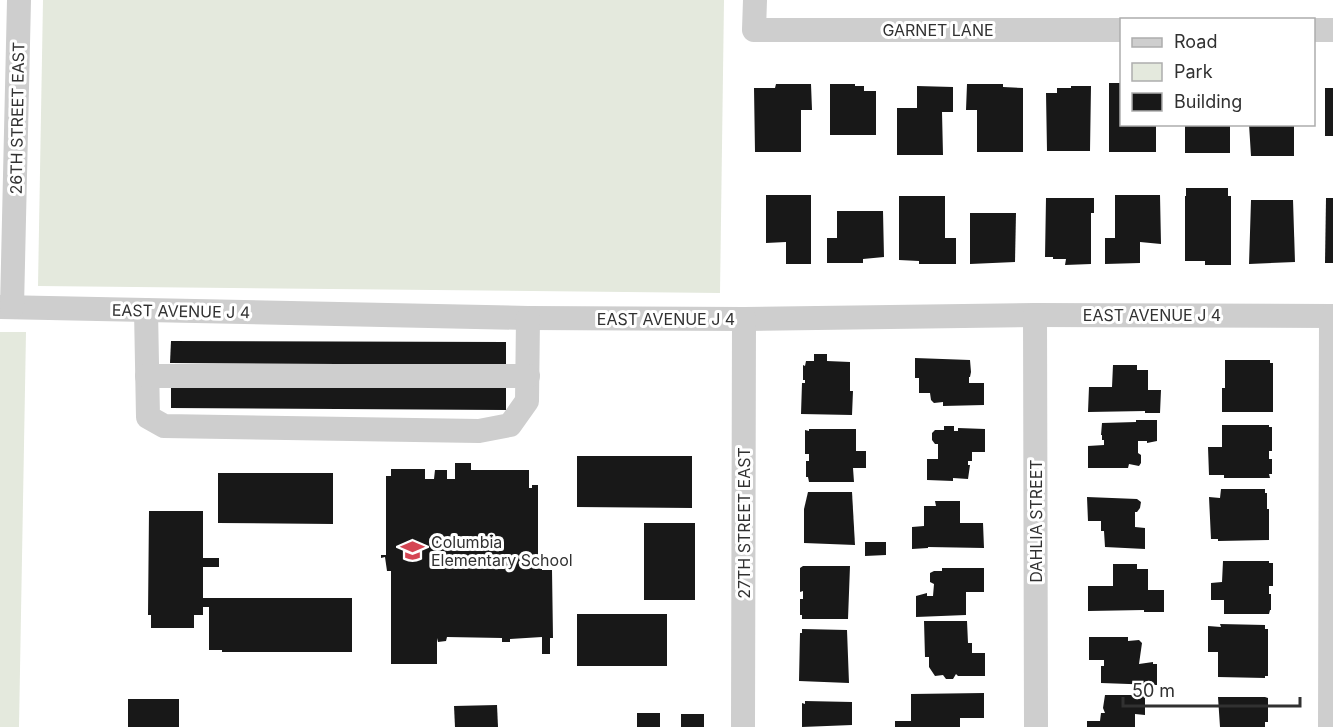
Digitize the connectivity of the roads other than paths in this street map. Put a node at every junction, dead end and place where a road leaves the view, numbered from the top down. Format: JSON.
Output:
{"nodes":[{"id":1,"x":755,"y":0,"type":"edge"},
{"id":2,"x":13,"y":1,"type":"edge"},
{"id":3,"x":1120,"y":30,"type":"edge"},
{"id":4,"x":1315,"y":30,"type":"edge"},
{"id":5,"x":1333,"y":30,"type":"edge"},
{"id":6,"x":6,"y":307,"type":"edge"},
{"id":7,"x":146,"y":310,"type":"junction"},
{"id":8,"x":1035,"y":315,"type":"junction"},
{"id":9,"x":1332,"y":316,"type":"edge"},
{"id":10,"x":528,"y":318,"type":"junction"},
{"id":11,"x":744,"y":319,"type":"junction"},
{"id":12,"x":147,"y":376,"type":"junction"},
{"id":13,"x":528,"y":376,"type":"junction"},
{"id":14,"x":743,"y":727,"type":"edge"},
{"id":15,"x":1036,"y":727,"type":"edge"},
{"id":16,"x":1330,"y":727,"type":"edge"}],
"edges":[{"from":1,"to":3,"type":"street","name":"GARNET LANE"},
{"from":2,"to":6,"type":"street","name":"26TH STREET EAST"},
{"from":4,"to":5,"type":"street"},
{"from":6,"to":7,"type":"street","name":"EAST AVENUE J 4"},
{"from":7,"to":10,"type":"street","name":"EAST AVENUE J 4"},
{"from":7,"to":12,"type":"street"},
{"from":8,"to":9,"type":"street","name":"EAST AVENUE J 4"},
{"from":8,"to":11,"type":"street","name":"EAST AVENUE J 4"},
{"from":8,"to":15,"type":"street","name":"DAHLIA STREET"},
{"from":9,"to":16,"type":"street"},
{"from":10,"to":11,"type":"street","name":"EAST AVENUE J 4"},
{"from":10,"to":13,"type":"street"},
{"from":11,"to":14,"type":"street","name":"27TH STREET EAST"},
{"from":12,"to":13,"type":"street"},
{"from":12,"to":13,"type":"street"}]}
